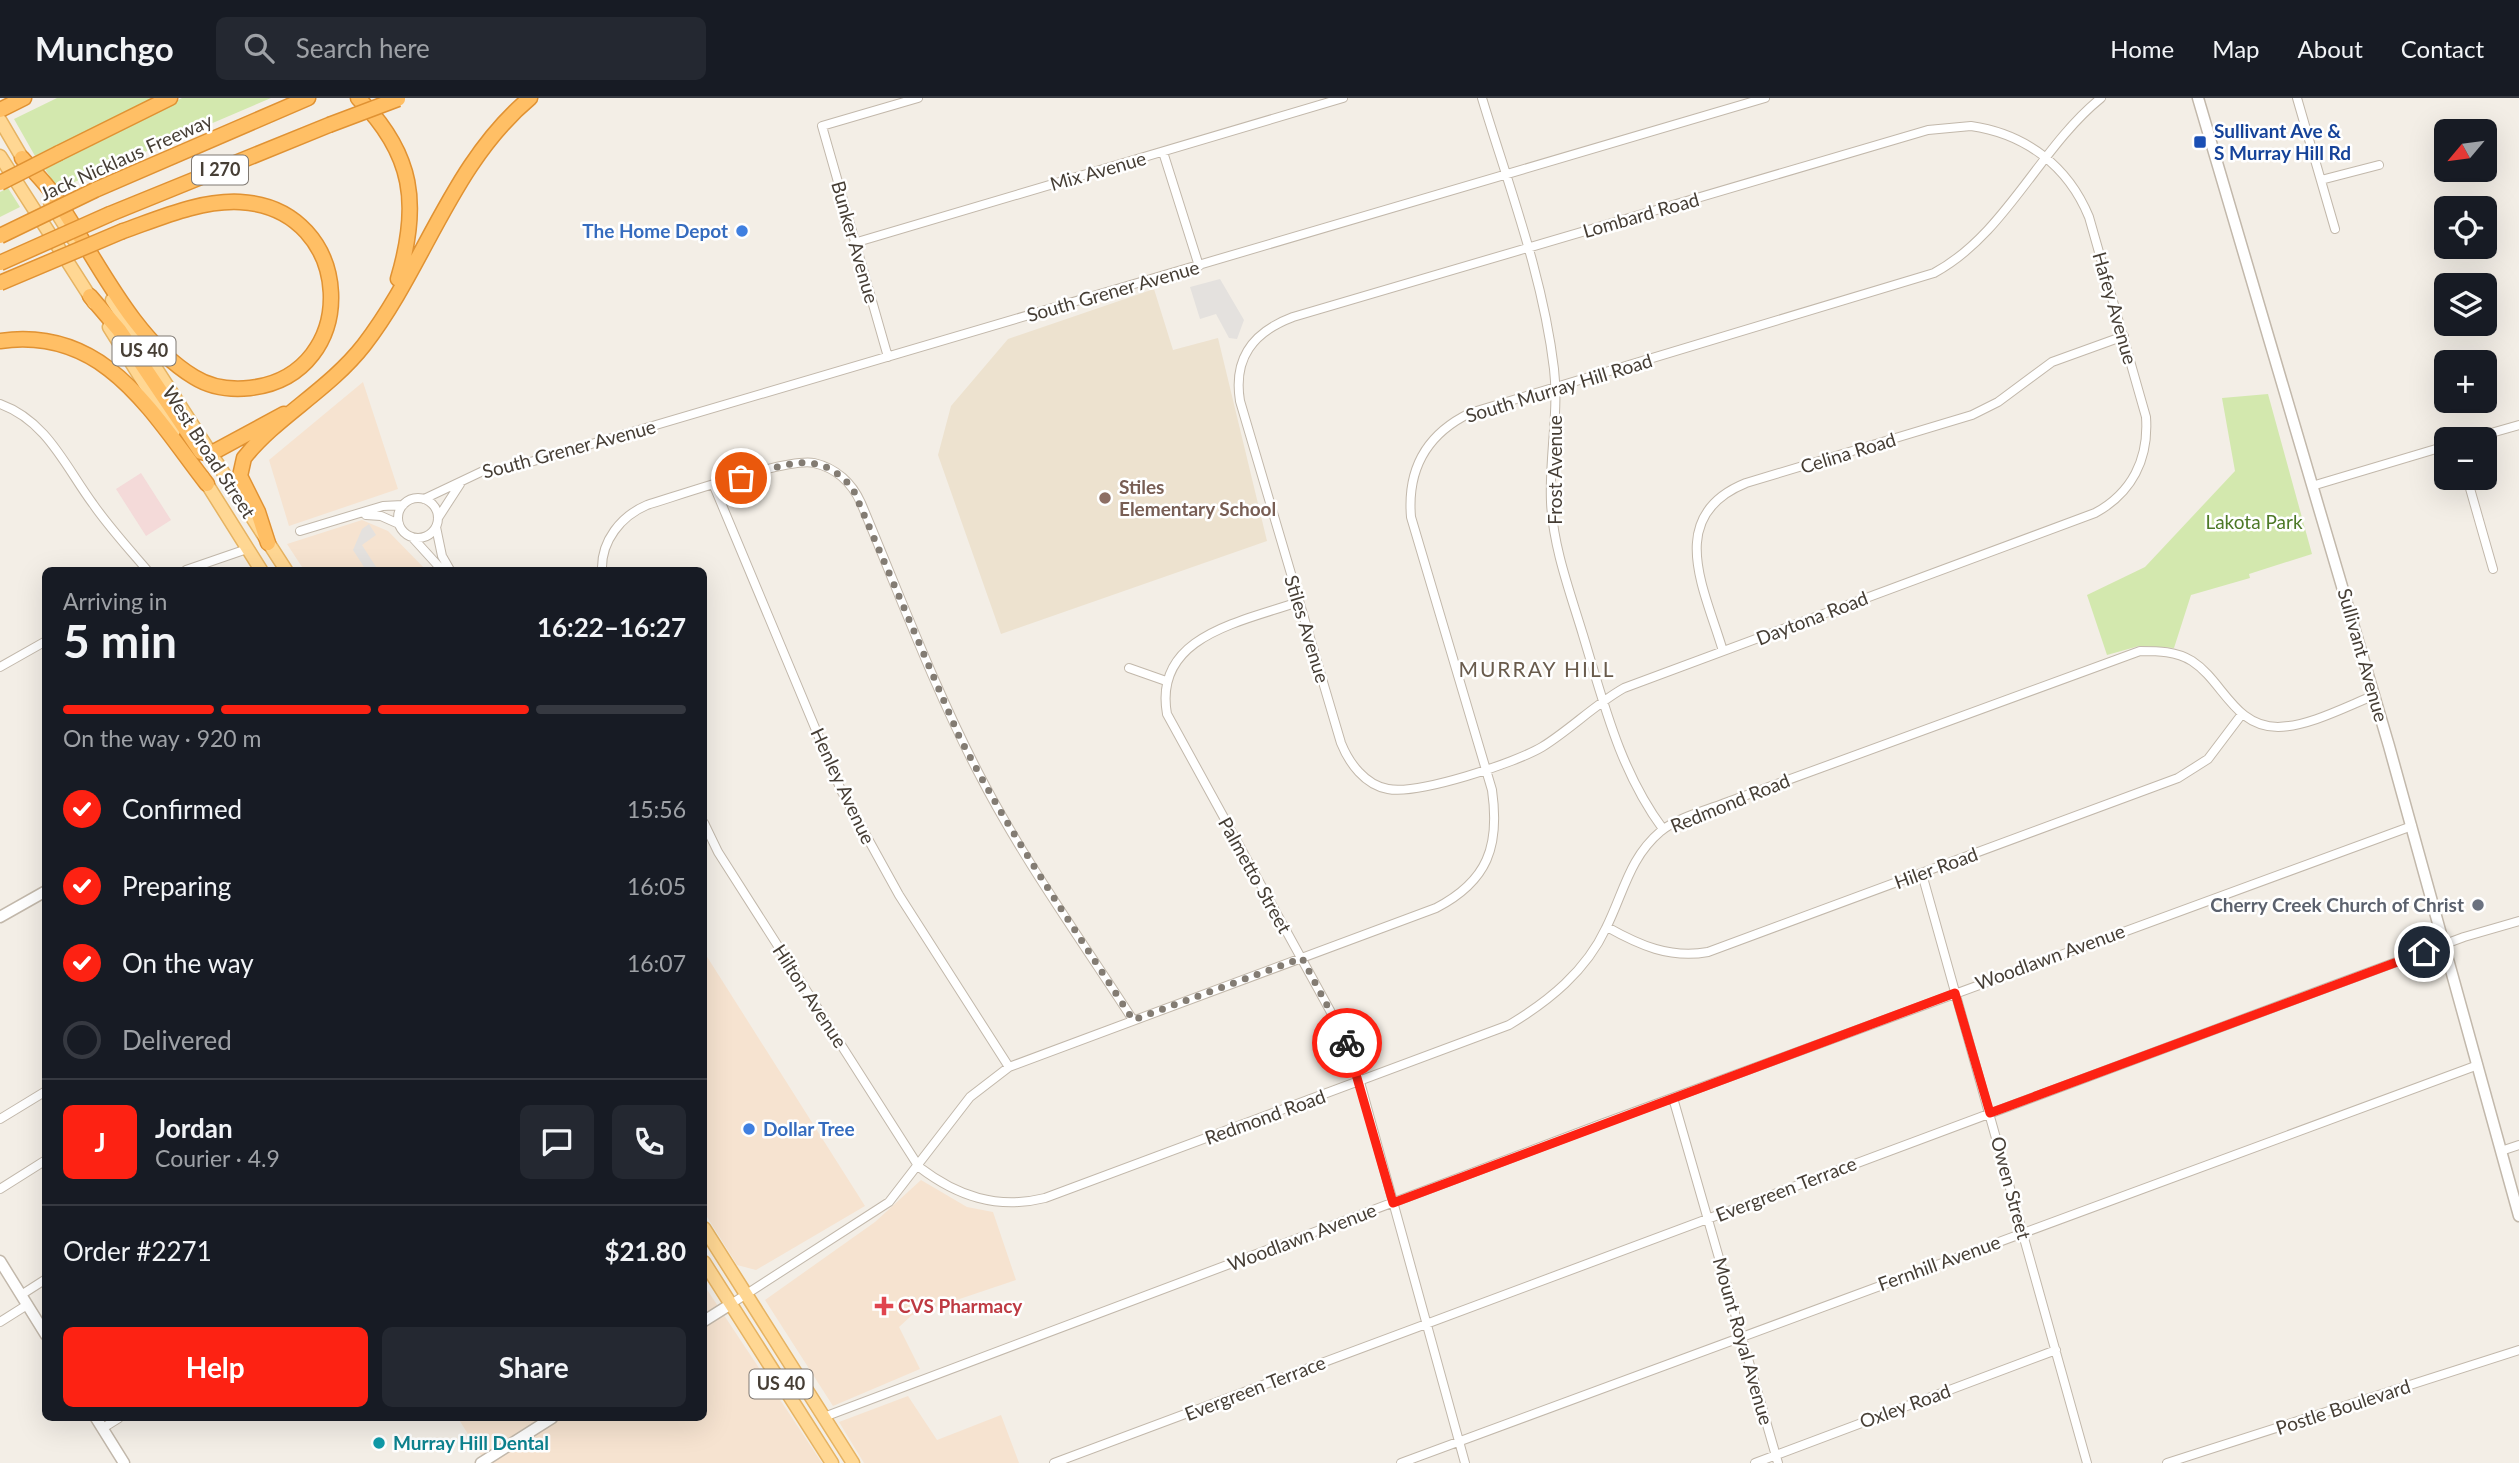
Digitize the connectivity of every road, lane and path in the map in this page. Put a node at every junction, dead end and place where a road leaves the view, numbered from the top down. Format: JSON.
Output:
{"nodes":[{"id":1,"x":24,"y":98,"type":"edge"},
{"id":2,"x":170,"y":98,"type":"edge"},
{"id":3,"x":308,"y":98,"type":"edge"},
{"id":4,"x":358,"y":98,"type":"edge"},
{"id":5,"x":530,"y":98,"type":"edge"},
{"id":6,"x":918,"y":98,"type":"edge"},
{"id":7,"x":1343,"y":98,"type":"edge"},
{"id":8,"x":1482,"y":98,"type":"edge"},
{"id":9,"x":1765,"y":98,"type":"edge"},
{"id":10,"x":2101,"y":98,"type":"edge"},
{"id":11,"x":2198,"y":98,"type":"edge"},
{"id":12,"x":2297,"y":98,"type":"edge"},
{"id":13,"x":399,"y":99,"type":"edge"},
{"id":14,"x":0,"y":110,"type":"edge"},
{"id":15,"x":0,"y":120,"type":"edge"},
{"id":16,"x":1163,"y":152,"type":"junction"},
{"id":17,"x":0,"y":156,"type":"edge"},
{"id":18,"x":2047,"y":157,"type":"junction"},
{"id":19,"x":22,"y":158,"type":"junction"},
{"id":20,"x":2379,"y":164,"type":"dead end"},
{"id":21,"x":1505,"y":174,"type":"junction"},
{"id":22,"x":2321,"y":180,"type":"junction"},
{"id":23,"x":0,"y":183,"type":"edge"},
{"id":24,"x":2335,"y":229,"type":"dead end"},
{"id":25,"x":0,"y":236,"type":"edge"},
{"id":26,"x":854,"y":243,"type":"junction"},
{"id":27,"x":1529,"y":249,"type":"junction"},
{"id":28,"x":0,"y":264,"type":"edge"},
{"id":29,"x":1199,"y":266,"type":"junction"},
{"id":30,"x":0,"y":283,"type":"edge"},
{"id":31,"x":90,"y":296,"type":"junction"},
{"id":32,"x":392,"y":300,"type":"junction"},
{"id":33,"x":2124,"y":336,"type":"junction"},
{"id":34,"x":0,"y":341,"type":"edge"},
{"id":35,"x":1244,"y":353,"type":"joint"},
{"id":36,"x":888,"y":357,"type":"junction"},
{"id":37,"x":1554,"y":388,"type":"junction"},
{"id":38,"x":309,"y":400,"type":"junction"},
{"id":39,"x":0,"y":404,"type":"edge"},
{"id":40,"x":2519,"y":425,"type":"edge"},
{"id":41,"x":2497,"y":431,"type":"edge"},
{"id":42,"x":2434,"y":450,"type":"edge"},
{"id":43,"x":210,"y":454,"type":"junction"},
{"id":44,"x":2138,"y":471,"type":"joint"},
{"id":45,"x":461,"y":482,"type":"junction"},
{"id":46,"x":207,"y":484,"type":"junction"},
{"id":47,"x":714,"y":486,"type":"junction"},
{"id":48,"x":2312,"y":486,"type":"junction"},
{"id":49,"x":2470,"y":490,"type":"edge"},
{"id":50,"x":424,"y":499,"type":"junction"},
{"id":51,"x":403,"y":505,"type":"junction"},
{"id":52,"x":352,"y":516,"type":"junction"},
{"id":53,"x":437,"y":523,"type":"junction"},
{"id":54,"x":399,"y":524,"type":"junction"},
{"id":55,"x":300,"y":531,"type":"dead end"},
{"id":56,"x":410,"y":536,"type":"junction"},
{"id":57,"x":268,"y":543,"type":"junction"},
{"id":58,"x":247,"y":549,"type":"junction"},
{"id":59,"x":146,"y":567,"type":"edge"},
{"id":60,"x":195,"y":567,"type":"edge"},
{"id":61,"x":259,"y":567,"type":"edge"},
{"id":62,"x":284,"y":567,"type":"edge"},
{"id":63,"x":439,"y":567,"type":"edge"},
{"id":64,"x":448,"y":567,"type":"edge"},
{"id":65,"x":604,"y":567,"type":"edge"},
{"id":66,"x":2493,"y":569,"type":"dead end"},
{"id":67,"x":1298,"y":602,"type":"junction"},
{"id":68,"x":42,"y":643,"type":"edge"},
{"id":69,"x":1723,"y":652,"type":"junction"},
{"id":70,"x":0,"y":667,"type":"edge"},
{"id":71,"x":1129,"y":668,"type":"dead end"},
{"id":72,"x":1166,"y":681,"type":"junction"},
{"id":73,"x":2375,"y":695,"type":"junction"},
{"id":74,"x":1603,"y":700,"type":"junction"},
{"id":75,"x":2242,"y":714,"type":"junction"},
{"id":76,"x":1485,"y":769,"type":"junction"},
{"id":77,"x":2412,"y":826,"type":"junction"},
{"id":78,"x":707,"y":829,"type":"edge"},
{"id":79,"x":1663,"y":830,"type":"junction"},
{"id":80,"x":1922,"y":874,"type":"junction"},
{"id":81,"x":42,"y":893,"type":"edge"},
{"id":82,"x":0,"y":917,"type":"edge"},
{"id":83,"x":2519,"y":921,"type":"edge"},
{"id":84,"x":1607,"y":928,"type":"junction"},
{"id":85,"x":2445,"y":944,"type":"junction"},
{"id":86,"x":1302,"y":958,"type":"junction"},
{"id":87,"x":1955,"y":993,"type":"junction"},
{"id":88,"x":1133,"y":1020,"type":"junction"},
{"id":89,"x":2478,"y":1065,"type":"junction"},
{"id":90,"x":1009,"y":1067,"type":"junction"},
{"id":91,"x":1360,"y":1082,"type":"junction"},
{"id":92,"x":42,"y":1093,"type":"edge"},
{"id":93,"x":1673,"y":1098,"type":"junction"},
{"id":94,"x":1990,"y":1113,"type":"junction"},
{"id":95,"x":0,"y":1119,"type":"edge"},
{"id":96,"x":2519,"y":1146,"type":"edge"},
{"id":97,"x":2501,"y":1150,"type":"junction"},
{"id":98,"x":42,"y":1163,"type":"edge"},
{"id":99,"x":919,"y":1167,"type":"junction"},
{"id":100,"x":0,"y":1189,"type":"edge"},
{"id":101,"x":1393,"y":1203,"type":"junction"},
{"id":102,"x":2519,"y":1216,"type":"edge"},
{"id":103,"x":1706,"y":1219,"type":"junction"},
{"id":104,"x":707,"y":1233,"type":"edge"},
{"id":105,"x":2023,"y":1234,"type":"junction"},
{"id":106,"x":0,"y":1261,"type":"edge"},
{"id":107,"x":707,"y":1267,"type":"edge"},
{"id":108,"x":42,"y":1283,"type":"edge"},
{"id":109,"x":746,"y":1295,"type":"junction"},
{"id":110,"x":24,"y":1300,"type":"junction"},
{"id":111,"x":730,"y":1304,"type":"junction"},
{"id":112,"x":707,"y":1319,"type":"edge"},
{"id":113,"x":0,"y":1322,"type":"edge"},
{"id":114,"x":1426,"y":1323,"type":"junction"},
{"id":115,"x":42,"y":1329,"type":"edge"},
{"id":116,"x":1743,"y":1337,"type":"junction"},
{"id":117,"x":2056,"y":1350,"type":"junction"},
{"id":118,"x":2519,"y":1350,"type":"edge"},
{"id":119,"x":824,"y":1417,"type":"junction"},
{"id":120,"x":98,"y":1421,"type":"edge"},
{"id":121,"x":114,"y":1421,"type":"edge"},
{"id":122,"x":547,"y":1421,"type":"edge"},
{"id":123,"x":103,"y":1428,"type":"junction"},
{"id":124,"x":1460,"y":1441,"type":"junction"},
{"id":125,"x":1777,"y":1459,"type":"edge"},
{"id":126,"x":124,"y":1463,"type":"edge"},
{"id":127,"x":481,"y":1463,"type":"edge"},
{"id":128,"x":832,"y":1463,"type":"edge"},
{"id":129,"x":853,"y":1463,"type":"edge"},
{"id":130,"x":1054,"y":1463,"type":"edge"},
{"id":131,"x":1401,"y":1463,"type":"edge"},
{"id":132,"x":1465,"y":1463,"type":"edge"},
{"id":133,"x":1755,"y":1463,"type":"edge"},
{"id":134,"x":2087,"y":1463,"type":"edge"},
{"id":135,"x":2166,"y":1463,"type":"edge"}],
"edges":[{"from":1,"to":14,"type":"highway"},
{"from":2,"to":23,"type":"highway","bridge":true},
{"from":3,"to":25,"type":"highway","name":"Jack Nicklaus Freeway","number":"I 270","bridge":true},
{"from":4,"to":32,"type":"highway"},
{"from":5,"to":32,"type":"highway"},
{"from":6,"to":26,"type":"street","name":"Bunker Avenue"},
{"from":7,"to":16,"type":"street","name":"Mix Avenue"},
{"from":8,"to":21,"type":"street","name":"Frost Avenue"},
{"from":9,"to":21,"type":"street","name":"South Grener Avenue"},
{"from":10,"to":18,"type":"street","name":"South Murray Hill Road"},
{"from":11,"to":48,"type":"street","name":"Sullivant Avenue"},
{"from":12,"to":22,"type":"street"},
{"from":13,"to":28,"type":"highway","number":"I 270","bridge":true},
{"from":15,"to":19,"type":"main road","name":"West Broad Street","number":"US 40"},
{"from":16,"to":26,"type":"street","name":"Mix Avenue"},
{"from":16,"to":29,"type":"street"},
{"from":17,"to":31,"type":"main road","name":"West Broad Street","number":"US 40"},
{"from":18,"to":27,"type":"street","name":"Lombard Road"},
{"from":18,"to":33,"type":"street","name":"Hafey Avenue"},
{"from":18,"to":37,"type":"street","name":"South Murray Hill Road"},
{"from":19,"to":30,"type":"highway","bridge":true},
{"from":19,"to":43,"type":"main road","name":"West Broad Street","number":"US 40"},
{"from":20,"to":22,"type":"street"},
{"from":21,"to":27,"type":"street","name":"Frost Avenue"},
{"from":21,"to":29,"type":"street","name":"South Grener Avenue"},
{"from":22,"to":24,"type":"street"},
{"from":26,"to":36,"type":"street","name":"Bunker Avenue"},
{"from":27,"to":35,"type":"street","name":"Lombard Road"},
{"from":27,"to":37,"type":"street","name":"Frost Avenue"},
{"from":29,"to":36,"type":"street","name":"South Grener Avenue"},
{"from":31,"to":43,"type":"highway"},
{"from":31,"to":46,"type":"main road","name":"West Broad Street","number":"US 40"},
{"from":32,"to":38,"type":"highway"},
{"from":33,"to":44,"type":"street","name":"Hafey Avenue"},
{"from":33,"to":69,"type":"street","name":"Celina Road"},
{"from":34,"to":46,"type":"highway"},
{"from":35,"to":67,"type":"street","name":"Stiles Avenue"},
{"from":36,"to":45,"type":"street","name":"South Grener Avenue"},
{"from":37,"to":74,"type":"street","name":"Frost Avenue"},
{"from":37,"to":76,"type":"street","name":"South Murray Hill Road"},
{"from":38,"to":43,"type":"highway"},
{"from":38,"to":57,"type":"highway"},
{"from":39,"to":59,"type":"street"},
{"from":40,"to":41,"type":"street"},
{"from":42,"to":48,"type":"street"},
{"from":43,"to":57,"type":"main road","name":"West Broad Street","number":"US 40"},
{"from":44,"to":69,"type":"street","name":"Daytona Road"},
{"from":45,"to":50,"type":"street","name":"South Grener Avenue"},
{"from":45,"to":53,"type":"street","name":"South Grener Avenue"},
{"from":46,"to":58,"type":"main road","name":"West Broad Street","number":"US 40"},
{"from":47,"to":65,"type":"street"},
{"from":47,"to":88,"type":"street"},
{"from":47,"to":90,"type":"street","name":"Henley Avenue"},
{"from":48,"to":73,"type":"street","name":"Sullivant Avenue"},
{"from":49,"to":66,"type":"street"},
{"from":50,"to":51,"type":"street"},
{"from":50,"to":53,"type":"street"},
{"from":51,"to":52,"type":"street"},
{"from":51,"to":54,"type":"street"},
{"from":52,"to":54,"type":"street"},
{"from":52,"to":55,"type":"street"},
{"from":53,"to":56,"type":"street"},
{"from":53,"to":64,"type":"street"},
{"from":54,"to":56,"type":"street"},
{"from":56,"to":63,"type":"street"},
{"from":57,"to":62,"type":"main road","name":"West Broad Street","number":"US 40"},
{"from":58,"to":60,"type":"street"},
{"from":58,"to":61,"type":"main road","name":"West Broad Street","number":"US 40"},
{"from":67,"to":72,"type":"street"},
{"from":67,"to":76,"type":"street","name":"Stiles Avenue"},
{"from":68,"to":70,"type":"street"},
{"from":69,"to":74,"type":"street","name":"Daytona Road"},
{"from":71,"to":72,"type":"street"},
{"from":72,"to":86,"type":"street","name":"Palmetto Street"},
{"from":73,"to":75,"type":"street","name":"Redmond Road"},
{"from":73,"to":77,"type":"street","name":"Sullivant Avenue"},
{"from":74,"to":76,"type":"street","name":"Daytona Road"},
{"from":74,"to":79,"type":"street","name":"Frost Avenue"},
{"from":75,"to":79,"type":"street","name":"Redmond Road"},
{"from":75,"to":80,"type":"street","name":"Hiler Road"},
{"from":76,"to":86,"type":"street","name":"South Murray Hill Road"},
{"from":77,"to":85,"type":"street","name":"Sullivant Avenue"},
{"from":77,"to":87,"type":"street","name":"Woodlawn Avenue"},
{"from":78,"to":99,"type":"street","name":"Hilton Avenue"},
{"from":79,"to":84,"type":"street","name":"Redmond Road"},
{"from":80,"to":84,"type":"street","name":"Hiler Road"},
{"from":80,"to":87,"type":"street","name":"Owen Street"},
{"from":81,"to":82,"type":"street"},
{"from":83,"to":85,"type":"street","name":"Evergreen Terrace"},
{"from":84,"to":91,"type":"street","name":"Redmond Road"},
{"from":85,"to":89,"type":"street","name":"Sullivant Avenue"},
{"from":85,"to":94,"type":"street","name":"Evergreen Terrace"},
{"from":86,"to":88,"type":"street","name":"South Murray Hill Road"},
{"from":86,"to":91,"type":"street","name":"Palmetto Street"},
{"from":87,"to":93,"type":"street","name":"Woodlawn Avenue"},
{"from":87,"to":94,"type":"street","name":"Owen Street"},
{"from":88,"to":90,"type":"street","name":"South Murray Hill Road"},
{"from":89,"to":97,"type":"street","name":"Sullivant Avenue"},
{"from":89,"to":105,"type":"street","name":"Fernhill Avenue"},
{"from":90,"to":99,"type":"street","name":"South Murray Hill Road"},
{"from":91,"to":99,"type":"street","name":"Redmond Road"},
{"from":91,"to":101,"type":"street","name":"Palmetto Street"},
{"from":92,"to":95,"type":"street"},
{"from":93,"to":101,"type":"street","name":"Woodlawn Avenue"},
{"from":93,"to":103,"type":"street","name":"Mount Royal Avenue"},
{"from":94,"to":103,"type":"street","name":"Evergreen Terrace"},
{"from":94,"to":105,"type":"street","name":"Owen Street"},
{"from":96,"to":97,"type":"street"},
{"from":97,"to":102,"type":"street","name":"Sullivant Avenue"},
{"from":98,"to":100,"type":"street"},
{"from":99,"to":109,"type":"street","name":"South Murray Hill Road"},
{"from":101,"to":114,"type":"street","name":"Palmetto Street"},
{"from":101,"to":119,"type":"street","name":"Woodlawn Avenue"},
{"from":103,"to":114,"type":"street","name":"Evergreen Terrace"},
{"from":103,"to":116,"type":"street","name":"Mount Royal Avenue"},
{"from":104,"to":109,"type":"main road","number":"US 40"},
{"from":105,"to":116,"type":"street","name":"Fernhill Avenue"},
{"from":105,"to":117,"type":"street","name":"Owen Street"},
{"from":106,"to":110,"type":"street"},
{"from":107,"to":111,"type":"main road","number":"US 40"},
{"from":108,"to":110,"type":"street"},
{"from":109,"to":111,"type":"street","name":"South Murray Hill Road"},
{"from":109,"to":119,"type":"main road","number":"US 40"},
{"from":110,"to":113,"type":"street"},
{"from":110,"to":115,"type":"street"},
{"from":111,"to":112,"type":"street"},
{"from":111,"to":128,"type":"main road","number":"US 40"},
{"from":114,"to":124,"type":"street","name":"Palmetto Street"},
{"from":114,"to":130,"type":"street","name":"Evergreen Terrace"},
{"from":116,"to":124,"type":"street","name":"Fernhill Avenue"},
{"from":116,"to":125,"type":"street","name":"Mount Royal Avenue"},
{"from":117,"to":125,"type":"street","name":"Oxley Road"},
{"from":117,"to":134,"type":"street","name":"Owen Street"},
{"from":118,"to":135,"type":"street","name":"Postle Boulevard"},
{"from":119,"to":129,"type":"main road","number":"US 40"},
{"from":120,"to":123,"type":"street"},
{"from":121,"to":123,"type":"street"},
{"from":122,"to":127,"type":"street"},
{"from":123,"to":126,"type":"street"},
{"from":124,"to":131,"type":"street","name":"Fernhill Avenue"},
{"from":124,"to":132,"type":"street","name":"Palmetto Street"},
{"from":125,"to":133,"type":"street","name":"Oxley Road"}]}
